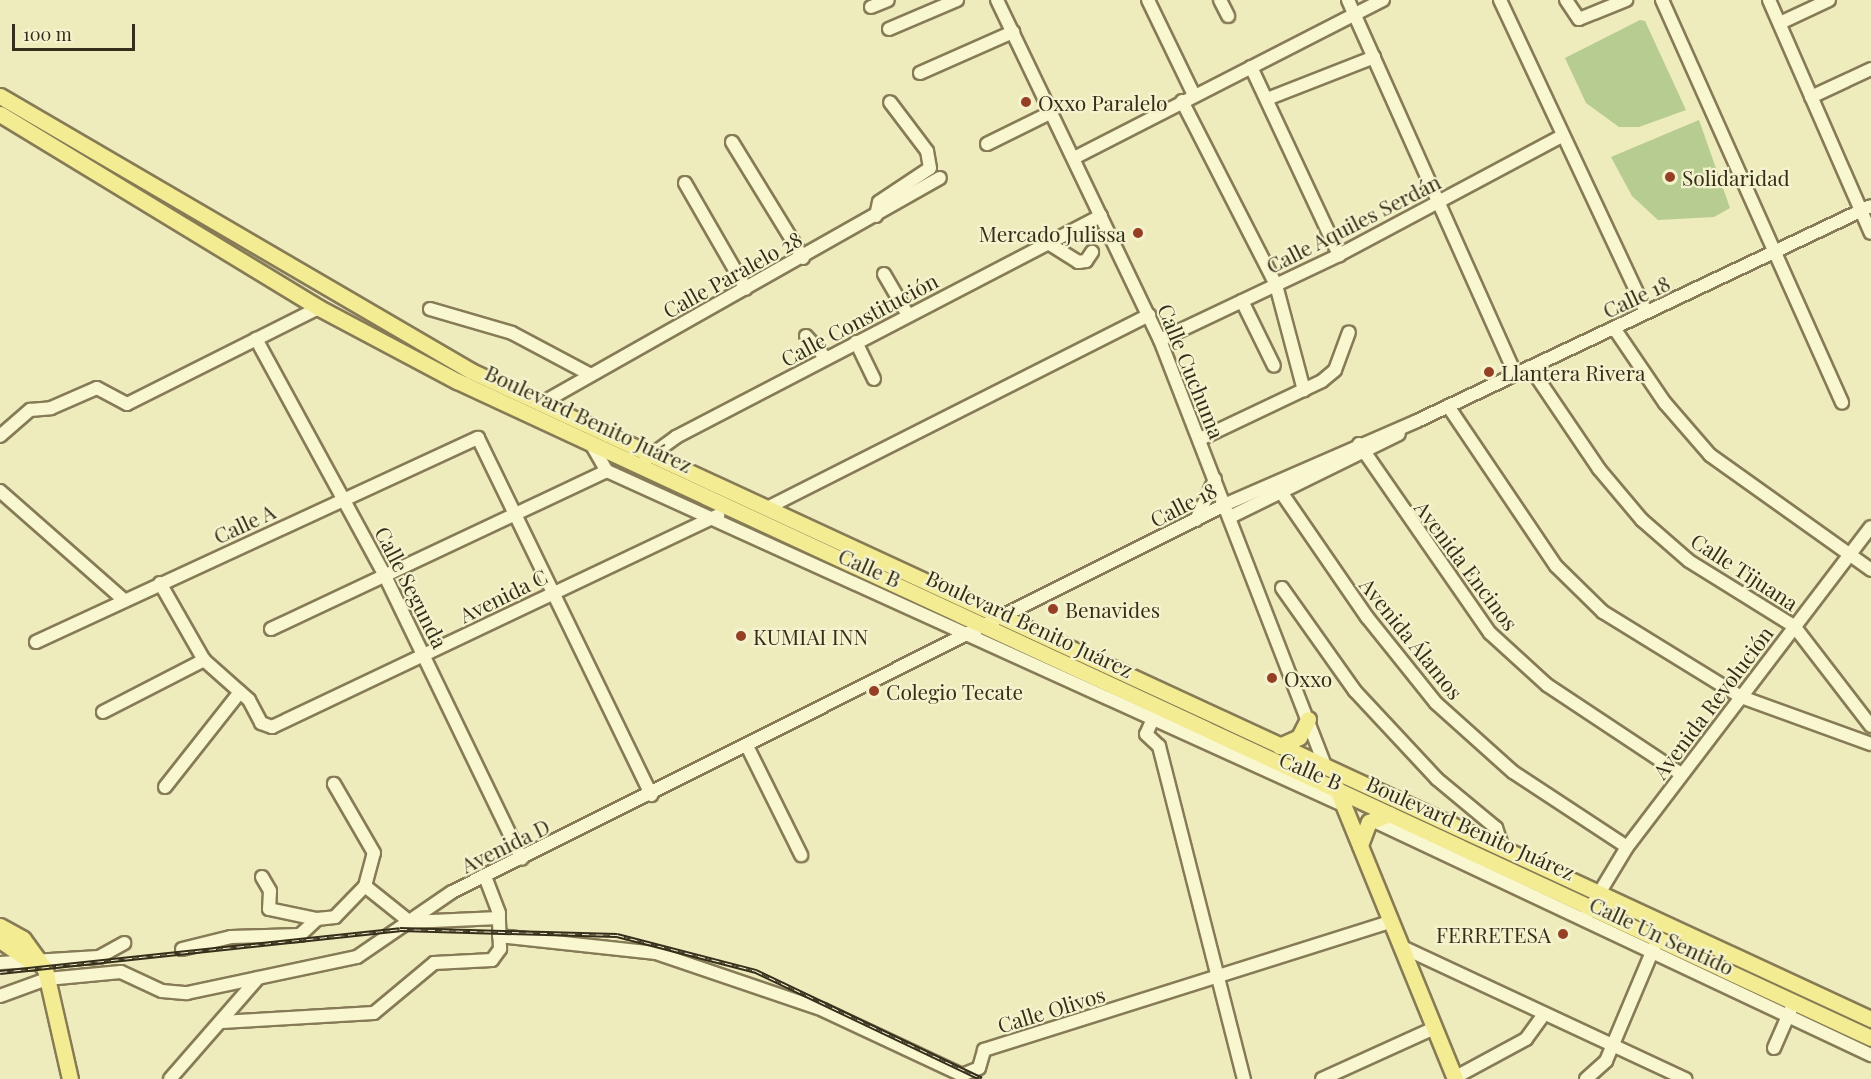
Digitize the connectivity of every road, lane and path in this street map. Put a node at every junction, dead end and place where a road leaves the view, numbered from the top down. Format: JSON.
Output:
{"nodes":[{"id":1,"x":888,"y":0,"type":"edge"},
{"id":2,"x":957,"y":0,"type":"edge"},
{"id":3,"x":998,"y":0,"type":"edge"},
{"id":4,"x":1148,"y":0,"type":"edge"},
{"id":5,"x":1220,"y":0,"type":"edge"},
{"id":6,"x":1348,"y":0,"type":"edge"},
{"id":7,"x":1383,"y":0,"type":"edge"},
{"id":8,"x":1500,"y":0,"type":"edge"},
{"id":9,"x":1566,"y":0,"type":"edge"},
{"id":10,"x":1626,"y":0,"type":"edge"},
{"id":11,"x":1662,"y":0,"type":"edge"},
{"id":12,"x":1769,"y":0,"type":"edge"},
{"id":13,"x":1829,"y":0,"type":"edge"},
{"id":14,"x":871,"y":7,"type":"dead end"},
{"id":15,"x":1355,"y":14,"type":"junction"},
{"id":16,"x":1228,"y":16,"type":"dead end"},
{"id":17,"x":1780,"y":23,"type":"junction"},
{"id":18,"x":889,"y":29,"type":"dead end"},
{"id":19,"x":1013,"y":32,"type":"junction"},
{"id":20,"x":1374,"y":57,"type":"junction"},
{"id":21,"x":1251,"y":67,"type":"junction"},
{"id":22,"x":1871,"y":69,"type":"edge"},
{"id":23,"x":920,"y":73,"type":"dead end"},
{"id":24,"x":1194,"y":95,"type":"junction"},
{"id":25,"x":0,"y":96,"type":"edge"},
{"id":26,"x":1811,"y":97,"type":"junction"},
{"id":27,"x":1267,"y":99,"type":"junction"},
{"id":28,"x":1182,"y":101,"type":"junction"},
{"id":29,"x":890,"y":102,"type":"dead end"},
{"id":30,"x":1052,"y":112,"type":"junction"},
{"id":31,"x":0,"y":114,"type":"edge"},
{"id":32,"x":1562,"y":136,"type":"junction"},
{"id":33,"x":732,"y":142,"type":"dead end"},
{"id":34,"x":987,"y":144,"type":"dead end"},
{"id":35,"x":1074,"y":158,"type":"junction"},
{"id":36,"x":940,"y":178,"type":"dead end"},
{"id":37,"x":685,"y":183,"type":"dead end"},
{"id":38,"x":1438,"y":201,"type":"junction"},
{"id":39,"x":1865,"y":208,"type":"edge"},
{"id":40,"x":876,"y":216,"type":"junction"},
{"id":41,"x":1101,"y":216,"type":"junction"},
{"id":42,"x":1871,"y":233,"type":"edge"},
{"id":43,"x":1048,"y":243,"type":"junction"},
{"id":44,"x":1092,"y":252,"type":"dead end"},
{"id":45,"x":1339,"y":255,"type":"junction"},
{"id":46,"x":1775,"y":255,"type":"junction"},
{"id":47,"x":803,"y":258,"type":"junction"},
{"id":48,"x":884,"y":274,"type":"dead end"},
{"id":49,"x":1276,"y":285,"type":"junction"},
{"id":50,"x":746,"y":289,"type":"junction"},
{"id":51,"x":1242,"y":301,"type":"junction"},
{"id":52,"x":318,"y":308,"type":"junction"},
{"id":53,"x":430,"y":309,"type":"dead end"},
{"id":54,"x":1646,"y":312,"type":"junction"},
{"id":55,"x":908,"y":315,"type":"junction"},
{"id":56,"x":1149,"y":315,"type":"junction"},
{"id":57,"x":1614,"y":328,"type":"junction"},
{"id":58,"x":1349,"y":332,"type":"dead end"},
{"id":59,"x":806,"y":336,"type":"dead end"},
{"id":60,"x":256,"y":339,"type":"junction"},
{"id":61,"x":1160,"y":340,"type":"junction"},
{"id":62,"x":856,"y":342,"type":"junction"},
{"id":63,"x":826,"y":358,"type":"junction"},
{"id":64,"x":429,"y":366,"type":"junction"},
{"id":65,"x":1274,"y":366,"type":"dead end"},
{"id":66,"x":1530,"y":367,"type":"junction"},
{"id":67,"x":1515,"y":374,"type":"junction"},
{"id":68,"x":591,"y":375,"type":"junction"},
{"id":69,"x":874,"y":379,"type":"dead end"},
{"id":70,"x":498,"y":383,"type":"junction"},
{"id":71,"x":1304,"y":390,"type":"junction"},
{"id":72,"x":542,"y":403,"type":"junction"},
{"id":73,"x":1842,"y":404,"type":"dead end"},
{"id":74,"x":1448,"y":406,"type":"junction"},
{"id":75,"x":0,"y":436,"type":"edge"},
{"id":76,"x":1200,"y":439,"type":"junction"},
{"id":77,"x":590,"y":442,"type":"junction"},
{"id":78,"x":1361,"y":448,"type":"junction"},
{"id":79,"x":652,"y":453,"type":"junction"},
{"id":80,"x":641,"y":464,"type":"junction"},
{"id":81,"x":607,"y":471,"type":"junction"},
{"id":82,"x":1215,"y":479,"type":"junction"},
{"id":83,"x":0,"y":491,"type":"edge"},
{"id":84,"x":1281,"y":492,"type":"junction"},
{"id":85,"x":345,"y":497,"type":"junction"},
{"id":86,"x":751,"y":498,"type":"junction"},
{"id":87,"x":1226,"y":504,"type":"junction"},
{"id":88,"x":769,"y":507,"type":"junction"},
{"id":89,"x":732,"y":508,"type":"junction"},
{"id":90,"x":516,"y":512,"type":"junction"},
{"id":91,"x":1230,"y":517,"type":"junction"},
{"id":92,"x":713,"y":518,"type":"junction"},
{"id":93,"x":1196,"y":519,"type":"junction"},
{"id":94,"x":1871,"y":527,"type":"edge"},
{"id":95,"x":1852,"y":553,"type":"junction"},
{"id":96,"x":1871,"y":570,"type":"edge"},
{"id":97,"x":385,"y":576,"type":"junction"},
{"id":98,"x":160,"y":584,"type":"junction"},
{"id":99,"x":1282,"y":588,"type":"dead end"},
{"id":100,"x":554,"y":593,"type":"junction"},
{"id":101,"x":124,"y":600,"type":"junction"},
{"id":102,"x":1003,"y":616,"type":"junction"},
{"id":103,"x":1794,"y":626,"type":"junction"},
{"id":104,"x":272,"y":629,"type":"dead end"},
{"id":105,"x":978,"y":629,"type":"junction"},
{"id":106,"x":36,"y":642,"type":"dead end"},
{"id":107,"x":425,"y":654,"type":"junction"},
{"id":108,"x":204,"y":660,"type":"junction"},
{"id":109,"x":240,"y":692,"type":"junction"},
{"id":110,"x":1741,"y":696,"type":"junction"},
{"id":111,"x":103,"y":712,"type":"dead end"},
{"id":112,"x":1155,"y":713,"type":"junction"},
{"id":113,"x":1308,"y":719,"type":"junction"},
{"id":114,"x":1871,"y":726,"type":"edge"},
{"id":115,"x":1871,"y":744,"type":"edge"},
{"id":116,"x":747,"y":746,"type":"junction"},
{"id":117,"x":1279,"y":746,"type":"junction"},
{"id":118,"x":1326,"y":767,"type":"junction"},
{"id":119,"x":1681,"y":774,"type":"junction"},
{"id":120,"x":334,"y":783,"type":"dead end"},
{"id":121,"x":165,"y":787,"type":"dead end"},
{"id":122,"x":651,"y":795,"type":"junction"},
{"id":123,"x":1341,"y":796,"type":"junction"},
{"id":124,"x":1393,"y":807,"type":"junction"},
{"id":125,"x":1372,"y":820,"type":"junction"},
{"id":126,"x":1360,"y":845,"type":"junction"},
{"id":127,"x":1627,"y":847,"type":"junction"},
{"id":128,"x":1504,"y":850,"type":"junction"},
{"id":129,"x":801,"y":855,"type":"dead end"},
{"id":130,"x":522,"y":859,"type":"junction"},
{"id":131,"x":485,"y":876,"type":"junction"},
{"id":132,"x":262,"y":878,"type":"dead end"},
{"id":133,"x":365,"y":886,"type":"junction"},
{"id":134,"x":1593,"y":899,"type":"junction"},
{"id":135,"x":499,"y":918,"type":"junction"},
{"id":136,"x":317,"y":919,"type":"junction"},
{"id":137,"x":1584,"y":920,"type":"junction"},
{"id":138,"x":410,"y":922,"type":"junction"},
{"id":139,"x":1390,"y":922,"type":"junction"},
{"id":140,"x":0,"y":926,"type":"edge"},
{"id":141,"x":499,"y":936,"type":"junction"},
{"id":142,"x":0,"y":940,"type":"edge"},
{"id":143,"x":124,"y":944,"type":"dead end"},
{"id":144,"x":1655,"y":945,"type":"junction"},
{"id":145,"x":1400,"y":946,"type":"junction"},
{"id":146,"x":182,"y":949,"type":"dead end"},
{"id":147,"x":36,"y":962,"type":"junction"},
{"id":148,"x":0,"y":963,"type":"edge"},
{"id":149,"x":258,"y":978,"type":"junction"},
{"id":150,"x":1217,"y":978,"type":"junction"},
{"id":151,"x":43,"y":981,"type":"junction"},
{"id":152,"x":0,"y":996,"type":"edge"},
{"id":153,"x":1791,"y":1010,"type":"junction"},
{"id":154,"x":1543,"y":1016,"type":"junction"},
{"id":155,"x":1871,"y":1019,"type":"edge"},
{"id":156,"x":222,"y":1022,"type":"junction"},
{"id":157,"x":1432,"y":1029,"type":"junction"},
{"id":158,"x":1871,"y":1038,"type":"edge"},
{"id":159,"x":1612,"y":1048,"type":"junction"},
{"id":160,"x":1774,"y":1048,"type":"dead end"},
{"id":161,"x":1871,"y":1055,"type":"edge"},
{"id":162,"x":979,"y":1074,"type":"edge"},
{"id":163,"x":965,"y":1077,"type":"edge"},
{"id":164,"x":1454,"y":1078,"type":"edge"},
{"id":165,"x":61,"y":1079,"type":"edge"},
{"id":166,"x":70,"y":1079,"type":"edge"},
{"id":167,"x":170,"y":1079,"type":"edge"},
{"id":168,"x":1244,"y":1079,"type":"edge"},
{"id":169,"x":1322,"y":1079,"type":"edge"},
{"id":170,"x":1586,"y":1079,"type":"edge"},
{"id":171,"x":1685,"y":1079,"type":"edge"}],
"edges":[{"from":1,"to":14,"type":"street"},
{"from":2,"to":18,"type":"street"},
{"from":3,"to":19,"type":"street","name":"Calle Cuchuma"},
{"from":4,"to":24,"type":"street"},
{"from":5,"to":16,"type":"street"},
{"from":6,"to":15,"type":"street"},
{"from":7,"to":15,"type":"street"},
{"from":8,"to":32,"type":"street"},
{"from":9,"to":10,"type":"street"},
{"from":11,"to":46,"type":"street"},
{"from":12,"to":17,"type":"street"},
{"from":13,"to":17,"type":"street"},
{"from":15,"to":20,"type":"street"},
{"from":15,"to":21,"type":"street"},
{"from":17,"to":26,"type":"street"},
{"from":19,"to":23,"type":"street"},
{"from":19,"to":30,"type":"street","name":"Calle Cuchuma"},
{"from":20,"to":27,"type":"street"},
{"from":20,"to":38,"type":"street"},
{"from":21,"to":24,"type":"street"},
{"from":21,"to":27,"type":"street"},
{"from":22,"to":26,"type":"street"},
{"from":24,"to":28,"type":"street"},
{"from":25,"to":70,"type":"main road","name":"Boulevard Benito Juárez"},
{"from":26,"to":39,"type":"street"},
{"from":27,"to":45,"type":"street"},
{"from":28,"to":35,"type":"street"},
{"from":28,"to":49,"type":"street"},
{"from":29,"to":40,"type":"street"},
{"from":30,"to":34,"type":"street"},
{"from":30,"to":35,"type":"street","name":"Calle Cuchuma"},
{"from":31,"to":52,"type":"main road","name":"Boulevard Benito Juárez"},
{"from":32,"to":38,"type":"street","name":"Calle Aquiles Serdán"},
{"from":32,"to":54,"type":"street"},
{"from":33,"to":47,"type":"street"},
{"from":35,"to":41,"type":"street","name":"Calle Cuchuma"},
{"from":36,"to":40,"type":"street","name":"Calle Paralelo 28"},
{"from":37,"to":50,"type":"street"},
{"from":38,"to":45,"type":"street","name":"Calle Aquiles Serdán"},
{"from":38,"to":67,"type":"street"},
{"from":39,"to":42,"type":"street"},
{"from":39,"to":46,"type":"street","name":"Calle 18"},
{"from":40,"to":47,"type":"street","name":"Calle Paralelo 28"},
{"from":41,"to":43,"type":"street","name":"Calle Constitución"},
{"from":41,"to":56,"type":"street","name":"Calle Cuchuma"},
{"from":43,"to":44,"type":"street"},
{"from":43,"to":55,"type":"street","name":"Calle Constitución"},
{"from":45,"to":49,"type":"street","name":"Calle Aquiles Serdán"},
{"from":46,"to":54,"type":"street","name":"Calle 18"},
{"from":46,"to":73,"type":"street"},
{"from":47,"to":50,"type":"street","name":"Calle Paralelo 28"},
{"from":48,"to":55,"type":"street"},
{"from":49,"to":51,"type":"street","name":"Calle Aquiles Serdán"},
{"from":49,"to":71,"type":"street"},
{"from":50,"to":68,"type":"street","name":"Calle Paralelo 28"},
{"from":51,"to":61,"type":"street","name":"Calle Aquiles Serdán"},
{"from":51,"to":65,"type":"street"},
{"from":52,"to":60,"type":"street"},
{"from":52,"to":64,"type":"main road","name":"Boulevard Benito Juárez"},
{"from":53,"to":68,"type":"street"},
{"from":54,"to":57,"type":"street","name":"Calle 18"},
{"from":55,"to":62,"type":"street","name":"Calle Constitución"},
{"from":56,"to":61,"type":"street","name":"Calle Cuchuma"},
{"from":56,"to":88,"type":"street"},
{"from":57,"to":66,"type":"street","name":"Calle 18"},
{"from":57,"to":95,"type":"street"},
{"from":58,"to":71,"type":"street"},
{"from":59,"to":63,"type":"street"},
{"from":60,"to":75,"type":"street"},
{"from":60,"to":85,"type":"street","name":"Calle Segunda"},
{"from":61,"to":76,"type":"street","name":"Calle Cuchuma"},
{"from":62,"to":63,"type":"street","name":"Calle Constitución"},
{"from":62,"to":69,"type":"street"},
{"from":63,"to":79,"type":"street","name":"Calle Constitución"},
{"from":64,"to":70,"type":"main road"},
{"from":64,"to":77,"type":"main road","name":"Boulevard Benito Juárez"},
{"from":66,"to":67,"type":"street","name":"Calle 18"},
{"from":66,"to":103,"type":"street","name":"Calle Tijuana"},
{"from":67,"to":74,"type":"street","name":"Calle 18"},
{"from":68,"to":72,"type":"street","name":"Calle Paralelo 28"},
{"from":70,"to":72,"type":"main road","name":"Boulevard Benito Juárez"},
{"from":71,"to":76,"type":"street"},
{"from":72,"to":79,"type":"main road","name":"Boulevard Benito Juárez"},
{"from":74,"to":78,"type":"street","name":"Calle 18"},
{"from":74,"to":110,"type":"street"},
{"from":76,"to":82,"type":"street","name":"Calle Cuchuma"},
{"from":77,"to":80,"type":"main road","name":"Boulevard Benito Juárez"},
{"from":77,"to":81,"type":"street"},
{"from":78,"to":84,"type":"street","name":"Calle 18"},
{"from":78,"to":87,"type":"street","name":"Calle 18"},
{"from":78,"to":119,"type":"street","name":"Avenida Encinos"},
{"from":79,"to":80,"type":"street","name":"Calle Constitución"},
{"from":79,"to":86,"type":"main road","name":"Boulevard Benito Juárez"},
{"from":80,"to":89,"type":"main road","name":"Boulevard Benito Juárez"},
{"from":81,"to":90,"type":"street"},
{"from":81,"to":92,"type":"street","name":"Calle B"},
{"from":82,"to":87,"type":"street","name":"Calle Cuchuma"},
{"from":82,"to":93,"type":"street"},
{"from":83,"to":101,"type":"street"},
{"from":84,"to":91,"type":"street","name":"Calle 18"},
{"from":84,"to":127,"type":"street","name":"Avenida Álamos"},
{"from":85,"to":90,"type":"street","name":"Calle A"},
{"from":85,"to":97,"type":"street","name":"Calle Segunda"},
{"from":85,"to":98,"type":"street","name":"Calle A"},
{"from":86,"to":88,"type":"main road","name":"Boulevard Benito Juárez"},
{"from":86,"to":89,"type":"street","name":"Avenida C"},
{"from":87,"to":91,"type":"street","name":"Calle Cuchuma"},
{"from":87,"to":93,"type":"street","name":"Calle 18"},
{"from":88,"to":102,"type":"main road","name":"Boulevard Benito Juárez"},
{"from":89,"to":92,"type":"street","name":"Avenida C"},
{"from":89,"to":105,"type":"main road","name":"Boulevard Benito Juárez"},
{"from":90,"to":97,"type":"street"},
{"from":90,"to":100,"type":"street"},
{"from":91,"to":113,"type":"street","name":"Calle Cuchuma"},
{"from":92,"to":100,"type":"street","name":"Avenida C"},
{"from":92,"to":105,"type":"street","name":"Calle B"},
{"from":93,"to":102,"type":"street","name":"Calle 18"},
{"from":94,"to":95,"type":"street","name":"Avenida Revolución"},
{"from":95,"to":96,"type":"street"},
{"from":95,"to":103,"type":"street","name":"Avenida Revolución"},
{"from":97,"to":104,"type":"street"},
{"from":97,"to":107,"type":"street","name":"Calle Segunda"},
{"from":98,"to":101,"type":"street","name":"Calle A"},
{"from":98,"to":108,"type":"street"},
{"from":99,"to":128,"type":"street"},
{"from":100,"to":107,"type":"street","name":"Avenida C"},
{"from":100,"to":122,"type":"street"},
{"from":101,"to":106,"type":"street","name":"Calle A"},
{"from":102,"to":105,"type":"street","name":"Calle 18"},
{"from":102,"to":117,"type":"main road","name":"Boulevard Benito Juárez"},
{"from":103,"to":110,"type":"street","name":"Avenida Revolución"},
{"from":103,"to":114,"type":"street","name":"Calle Tijuana"},
{"from":105,"to":112,"type":"main road","name":"Boulevard Benito Juárez"},
{"from":105,"to":116,"type":"street","name":"Avenida D"},
{"from":107,"to":109,"type":"street","name":"Avenida C"},
{"from":107,"to":130,"type":"street","name":"Calle Segunda"},
{"from":108,"to":109,"type":"street"},
{"from":108,"to":111,"type":"street"},
{"from":109,"to":121,"type":"street"},
{"from":110,"to":115,"type":"street"},
{"from":110,"to":119,"type":"street","name":"Avenida Revolución"},
{"from":112,"to":123,"type":"main road","name":"Boulevard Benito Juárez"},
{"from":112,"to":150,"type":"street"},
{"from":113,"to":117,"type":"main road"},
{"from":113,"to":118,"type":"street","name":"Calle Cuchuma"},
{"from":116,"to":122,"type":"street","name":"Avenida D"},
{"from":116,"to":129,"type":"street"},
{"from":117,"to":118,"type":"main road","name":"Boulevard Benito Juárez"},
{"from":118,"to":123,"type":"main road"},
{"from":118,"to":124,"type":"main road","name":"Boulevard Benito Juárez"},
{"from":119,"to":127,"type":"street","name":"Avenida Revolución"},
{"from":120,"to":133,"type":"street"},
{"from":122,"to":130,"type":"street","name":"Avenida D"},
{"from":123,"to":124,"type":"main road","name":"Boulevard Benito Juárez"},
{"from":123,"to":126,"type":"main road"},
{"from":124,"to":125,"type":"main road"},
{"from":124,"to":128,"type":"main road","name":"Boulevard Benito Juárez"},
{"from":124,"to":134,"type":"main road","name":"Boulevard Benito Juárez"},
{"from":125,"to":126,"type":"main road"},
{"from":125,"to":137,"type":"street","name":"Calle Un Sentido"},
{"from":126,"to":139,"type":"main road"},
{"from":127,"to":134,"type":"street","name":"Avenida Revolución"},
{"from":128,"to":134,"type":"main road","name":"Boulevard Benito Juárez"},
{"from":130,"to":131,"type":"street","name":"Avenida D"},
{"from":131,"to":135,"type":"street"},
{"from":131,"to":138,"type":"street","name":"Avenida D"},
{"from":132,"to":136,"type":"street"},
{"from":133,"to":136,"type":"street"},
{"from":133,"to":138,"type":"street"},
{"from":134,"to":137,"type":"street","name":"Avenida Revolución"},
{"from":134,"to":144,"type":"main road","name":"Boulevard Benito Juárez"},
{"from":134,"to":155,"type":"main road","name":"Boulevard Benito Juárez"},
{"from":135,"to":138,"type":"street"},
{"from":135,"to":141,"type":"street"},
{"from":136,"to":146,"type":"street"},
{"from":137,"to":144,"type":"street","name":"Calle Un Sentido"},
{"from":138,"to":149,"type":"street","name":"Avenida D"},
{"from":139,"to":145,"type":"main road"},
{"from":139,"to":150,"type":"street","name":"Calle Olivos"},
{"from":140,"to":147,"type":"main road"},
{"from":141,"to":156,"type":"street"},
{"from":141,"to":163,"type":"street","name":"Calle Olivos"},
{"from":142,"to":147,"type":"main road"},
{"from":143,"to":147,"type":"street"},
{"from":144,"to":153,"type":"main road","name":"Boulevard Benito Juárez"},
{"from":144,"to":159,"type":"street"},
{"from":145,"to":154,"type":"street"},
{"from":145,"to":157,"type":"main road"},
{"from":147,"to":148,"type":"street"},
{"from":147,"to":151,"type":"main road"},
{"from":149,"to":151,"type":"street","name":"Avenida D"},
{"from":149,"to":156,"type":"street"},
{"from":150,"to":162,"type":"street","name":"Calle Olivos"},
{"from":150,"to":168,"type":"street"},
{"from":151,"to":152,"type":"street","name":"Avenida D"},
{"from":151,"to":165,"type":"main road"},
{"from":151,"to":166,"type":"main road"},
{"from":153,"to":158,"type":"main road","name":"Boulevard Benito Juárez"},
{"from":153,"to":160,"type":"street"},
{"from":153,"to":161,"type":"street"},
{"from":154,"to":159,"type":"street"},
{"from":154,"to":164,"type":"street"},
{"from":156,"to":167,"type":"street"},
{"from":157,"to":164,"type":"main road"},
{"from":157,"to":169,"type":"street"},
{"from":159,"to":170,"type":"street"},
{"from":159,"to":171,"type":"street"},
{"from":162,"to":163,"type":"street","name":"Calle Olivos"}]}
